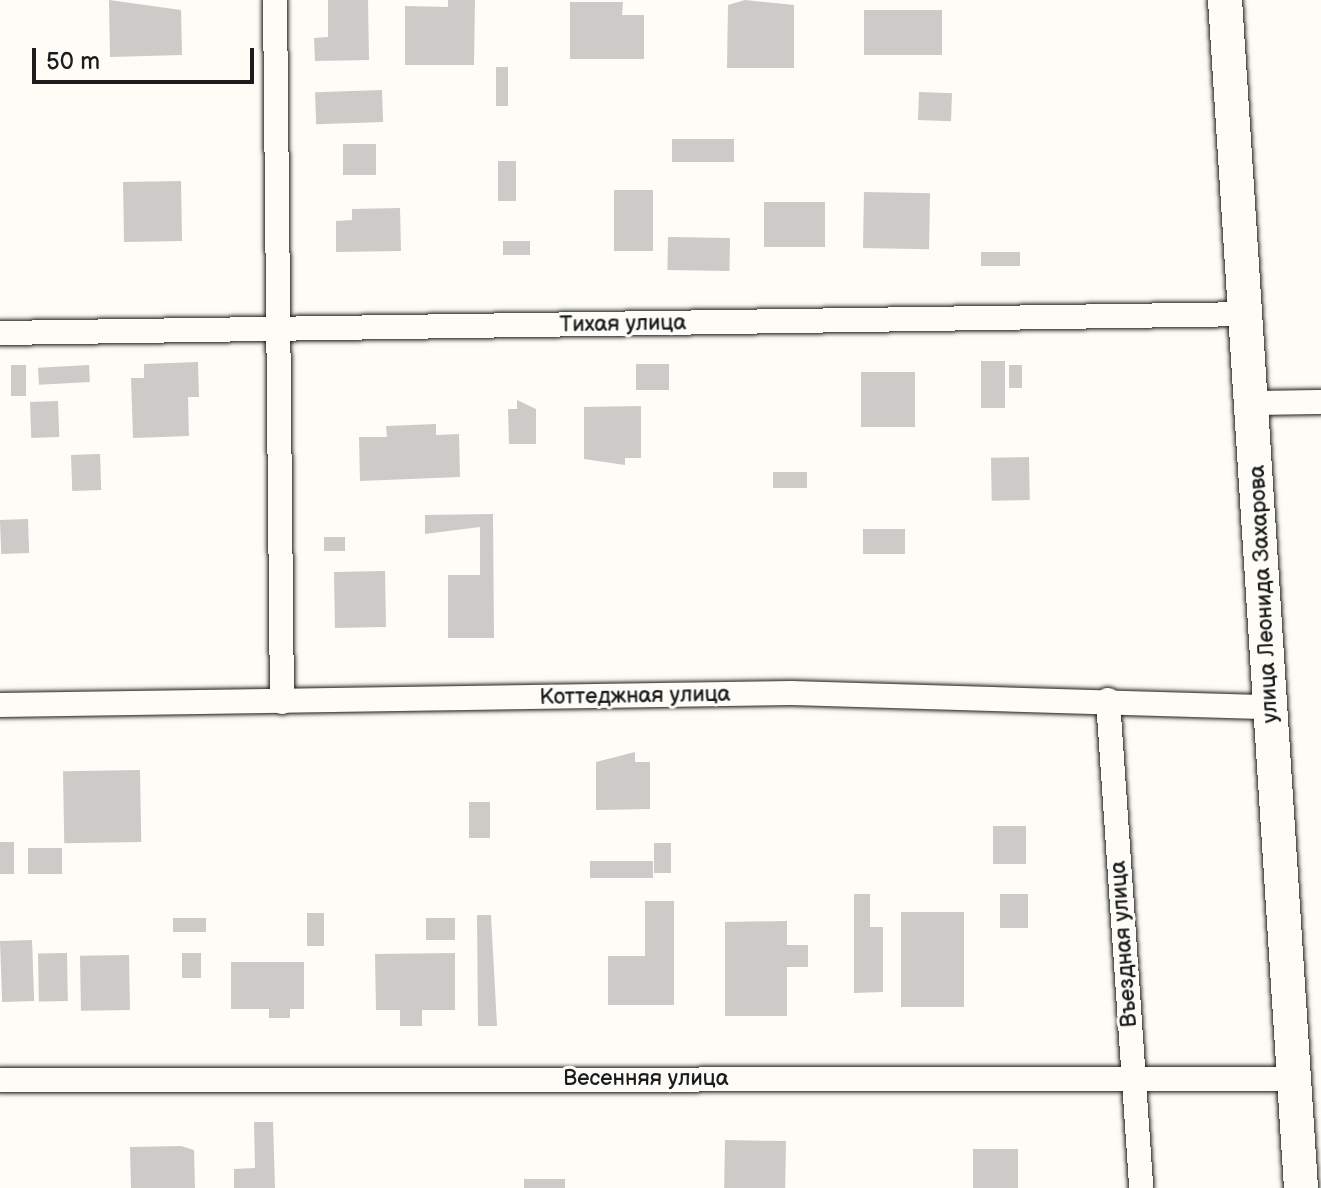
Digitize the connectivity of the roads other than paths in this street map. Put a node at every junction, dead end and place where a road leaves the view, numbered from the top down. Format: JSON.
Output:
{"nodes":[{"id":1,"x":275,"y":0,"type":"edge"},
{"id":2,"x":1225,"y":0,"type":"edge"},
{"id":3,"x":1246,"y":314,"type":"junction"},
{"id":4,"x":278,"y":329,"type":"junction"},
{"id":5,"x":0,"y":333,"type":"edge"},
{"id":6,"x":1321,"y":402,"type":"edge"},
{"id":7,"x":1254,"y":403,"type":"junction"},
{"id":8,"x":1108,"y":700,"type":"junction"},
{"id":9,"x":282,"y":702,"type":"junction"},
{"id":10,"x":0,"y":705,"type":"edge"},
{"id":11,"x":1270,"y":707,"type":"junction"},
{"id":12,"x":1133,"y":1078,"type":"junction"},
{"id":13,"x":1292,"y":1079,"type":"junction"},
{"id":14,"x":0,"y":1080,"type":"edge"},
{"id":15,"x":1141,"y":1188,"type":"edge"},
{"id":16,"x":1301,"y":1188,"type":"edge"}],
"edges":[{"from":1,"to":4,"type":"street"},
{"from":2,"to":3,"type":"main road","name":"улица Леонида Захарова"},
{"from":3,"to":4,"type":"street","name":"Тихая улица"},
{"from":3,"to":7,"type":"main road","name":"улица Леонида Захарова"},
{"from":4,"to":5,"type":"street","name":"Тихая улица"},
{"from":4,"to":9,"type":"street"},
{"from":6,"to":7,"type":"street"},
{"from":7,"to":11,"type":"main road","name":"улица Леонида Захарова"},
{"from":8,"to":9,"type":"street","name":"Коттеджная улица"},
{"from":8,"to":11,"type":"street","name":"Коттеджная улица"},
{"from":8,"to":12,"type":"street","name":"Въездная улица"},
{"from":9,"to":10,"type":"street","name":"Коттеджная улица"},
{"from":11,"to":13,"type":"main road","name":"улица Леонида Захарова"},
{"from":12,"to":13,"type":"street","name":"Весенняя улица"},
{"from":12,"to":14,"type":"street","name":"Весенняя улица"},
{"from":12,"to":15,"type":"street","name":"Въездная улица"},
{"from":13,"to":16,"type":"main road","name":"улица Леонида Захарова"}]}
